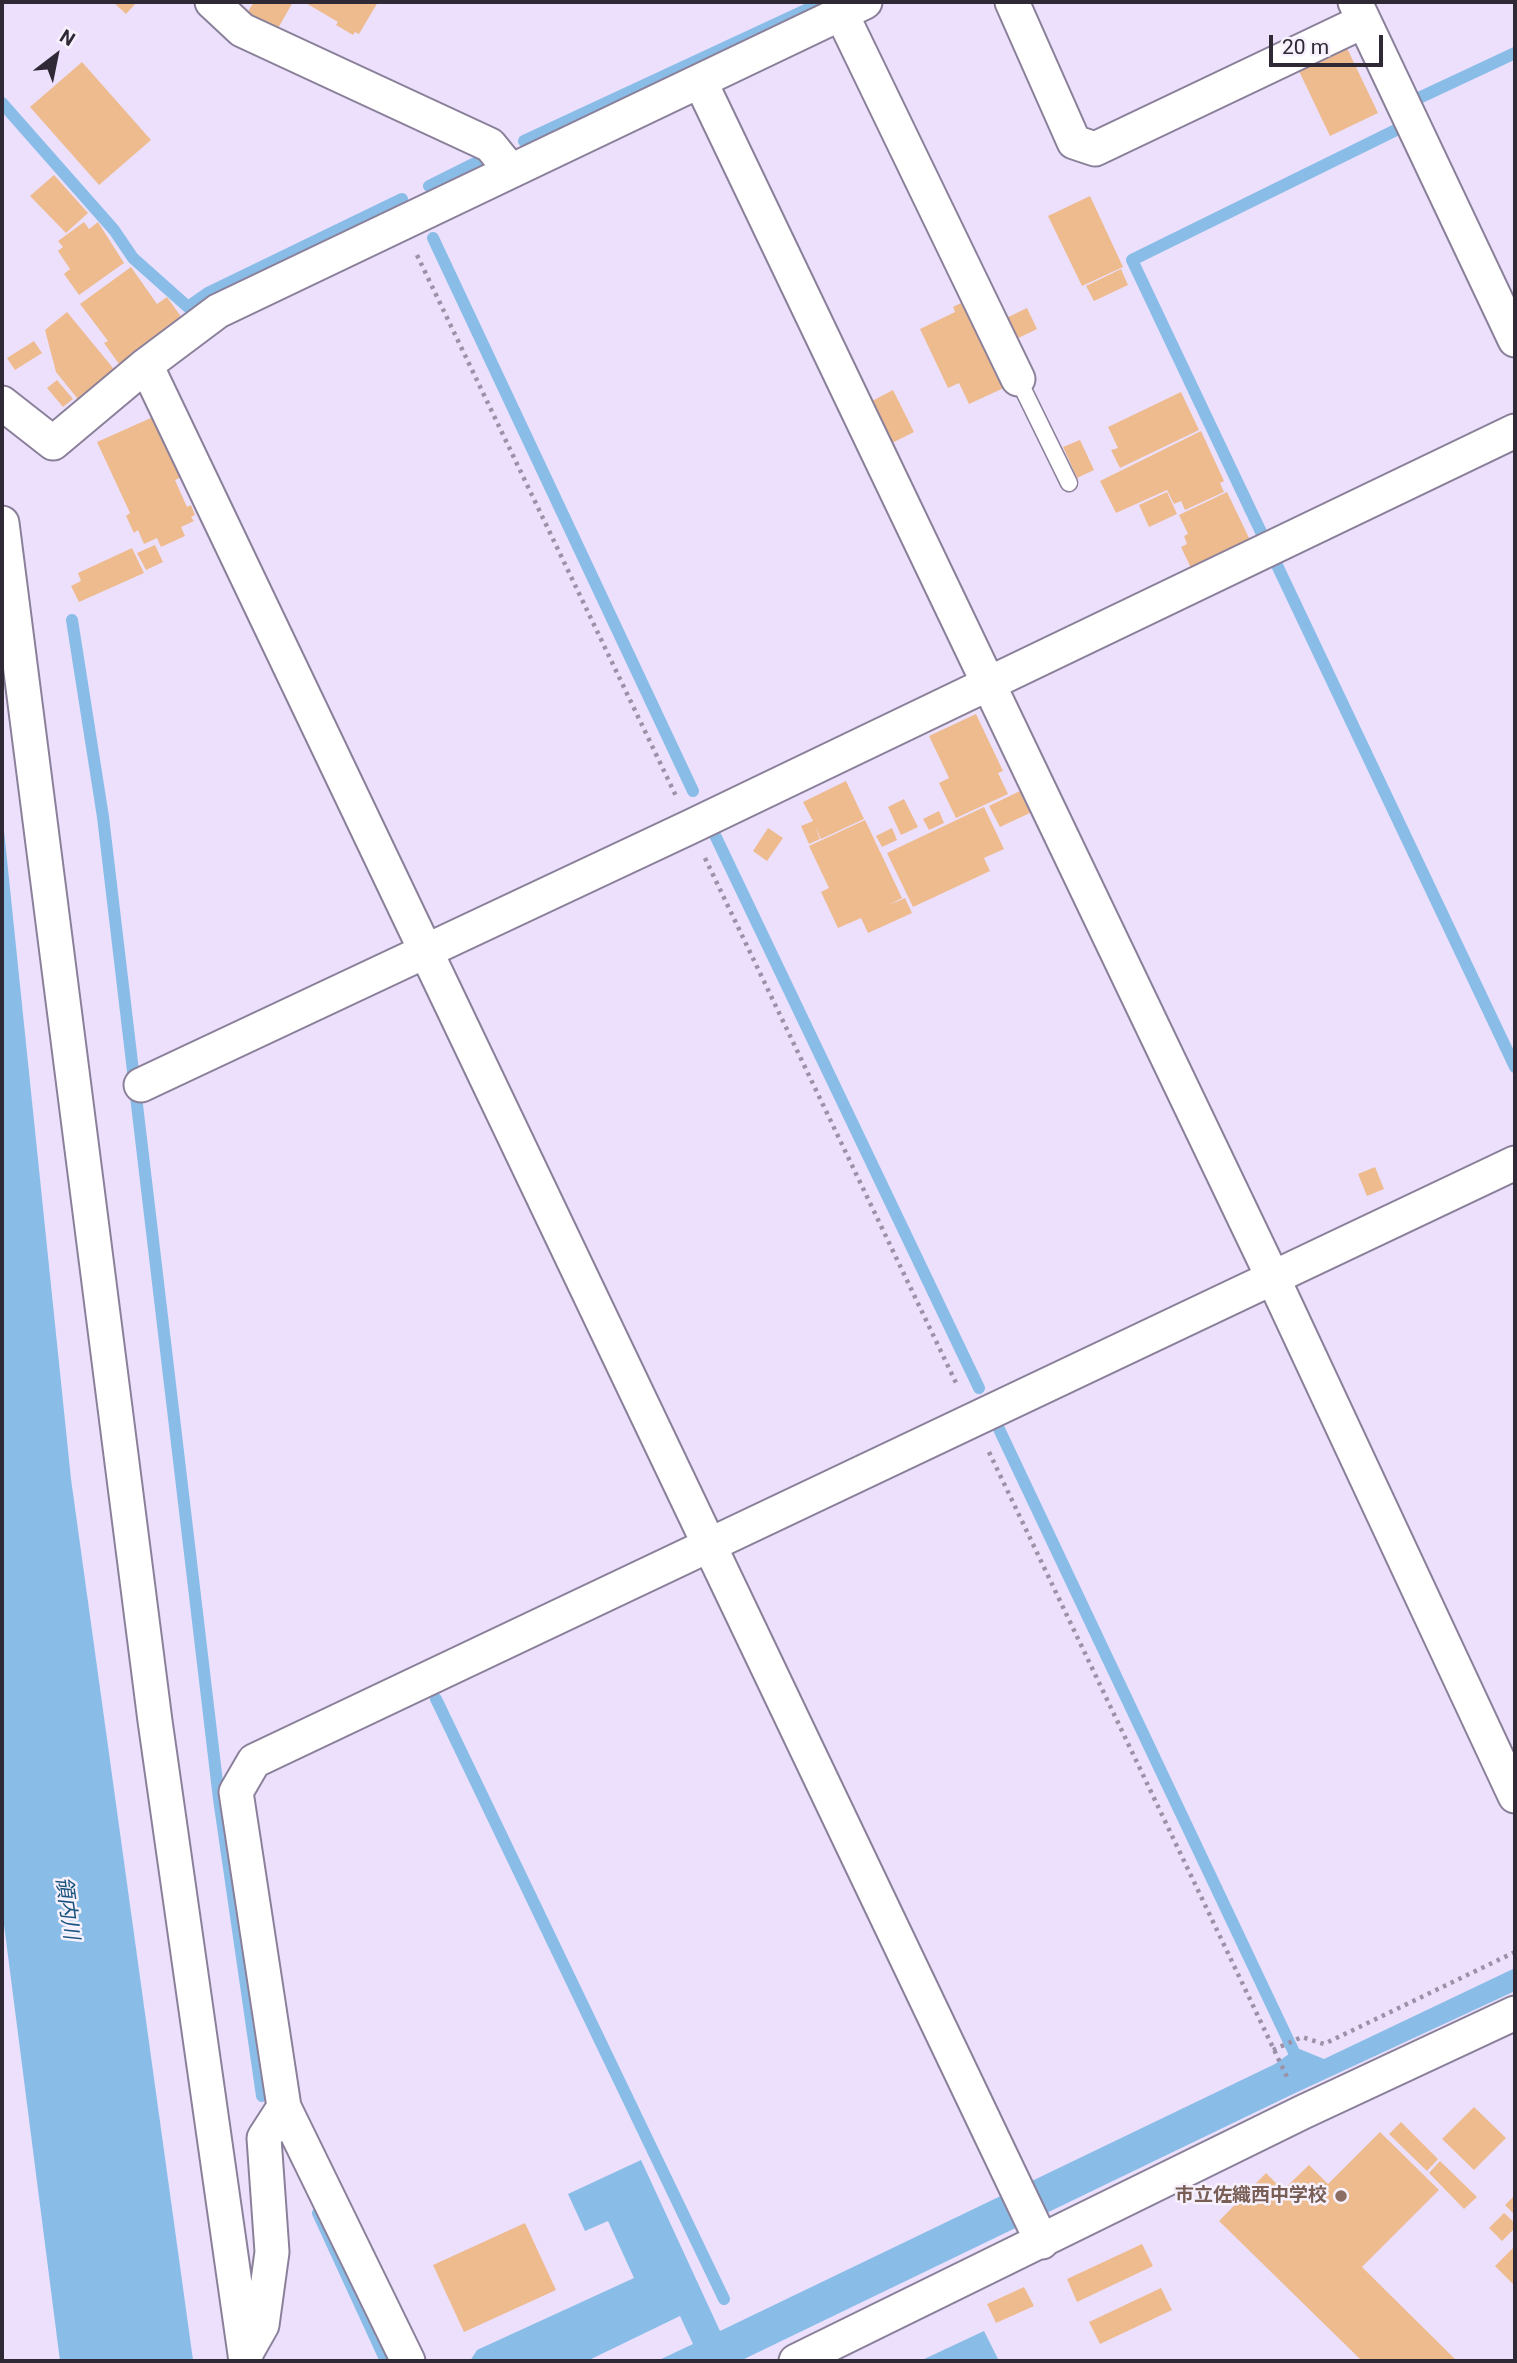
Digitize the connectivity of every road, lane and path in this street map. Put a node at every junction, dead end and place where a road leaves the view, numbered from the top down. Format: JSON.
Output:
{"nodes":[{"id":1,"x":212,"y":2,"type":"edge"},
{"id":2,"x":1012,"y":2,"type":"edge"},
{"id":3,"x":853,"y":7,"type":"edge"},
{"id":4,"x":1359,"y":11,"type":"edge"},
{"id":5,"x":700,"y":81,"type":"junction"},
{"id":6,"x":511,"y":171,"type":"junction"},
{"id":7,"x":401,"y":222,"type":"junction"},
{"id":8,"x":1515,"y":340,"type":"edge"},
{"id":9,"x":146,"y":365,"type":"junction"},
{"id":10,"x":1018,"y":379,"type":"joint"},
{"id":11,"x":2,"y":403,"type":"edge"},
{"id":12,"x":1515,"y":430,"type":"edge"},
{"id":13,"x":1069,"y":483,"type":"dead end"},
{"id":14,"x":2,"y":523,"type":"edge"},
{"id":15,"x":989,"y":683,"type":"junction"},
{"id":16,"x":690,"y":827,"type":"junction"},
{"id":17,"x":427,"y":950,"type":"junction"},
{"id":18,"x":141,"y":1085,"type":"dead end"},
{"id":19,"x":1515,"y":1163,"type":"edge"},
{"id":20,"x":1273,"y":1278,"type":"junction"},
{"id":21,"x":974,"y":1420,"type":"junction"},
{"id":22,"x":709,"y":1545,"type":"junction"},
{"id":23,"x":1515,"y":1796,"type":"edge"},
{"id":24,"x":1515,"y":1952,"type":"edge"},
{"id":25,"x":1515,"y":2013,"type":"edge"},
{"id":26,"x":284,"y":2107,"type":"junction"},
{"id":27,"x":1040,"y":2237,"type":"junction"},
{"id":28,"x":246,"y":2358,"type":"edge"},
{"id":29,"x":408,"y":2361,"type":"edge"},
{"id":30,"x":796,"y":2361,"type":"edge"}],
"edges":[{"from":1,"to":6,"type":"street"},
{"from":2,"to":4,"type":"street"},
{"from":3,"to":5,"type":"street"},
{"from":3,"to":10,"type":"street"},
{"from":4,"to":8,"type":"street"},
{"from":5,"to":6,"type":"street"},
{"from":5,"to":15,"type":"street"},
{"from":6,"to":7,"type":"street"},
{"from":7,"to":9,"type":"street"},
{"from":7,"to":16,"type":"path"},
{"from":9,"to":11,"type":"street"},
{"from":9,"to":17,"type":"street"},
{"from":10,"to":13,"type":"lane"},
{"from":12,"to":15,"type":"street"},
{"from":14,"to":28,"type":"street"},
{"from":15,"to":16,"type":"street"},
{"from":15,"to":20,"type":"street"},
{"from":16,"to":17,"type":"street"},
{"from":16,"to":21,"type":"path"},
{"from":17,"to":18,"type":"street"},
{"from":17,"to":22,"type":"street"},
{"from":19,"to":20,"type":"street"},
{"from":20,"to":21,"type":"street"},
{"from":20,"to":23,"type":"street"},
{"from":21,"to":22,"type":"street"},
{"from":21,"to":24,"type":"path"},
{"from":22,"to":26,"type":"street"},
{"from":22,"to":27,"type":"street"},
{"from":25,"to":27,"type":"street"},
{"from":26,"to":28,"type":"street"},
{"from":26,"to":29,"type":"street"},
{"from":27,"to":30,"type":"street"}]}
